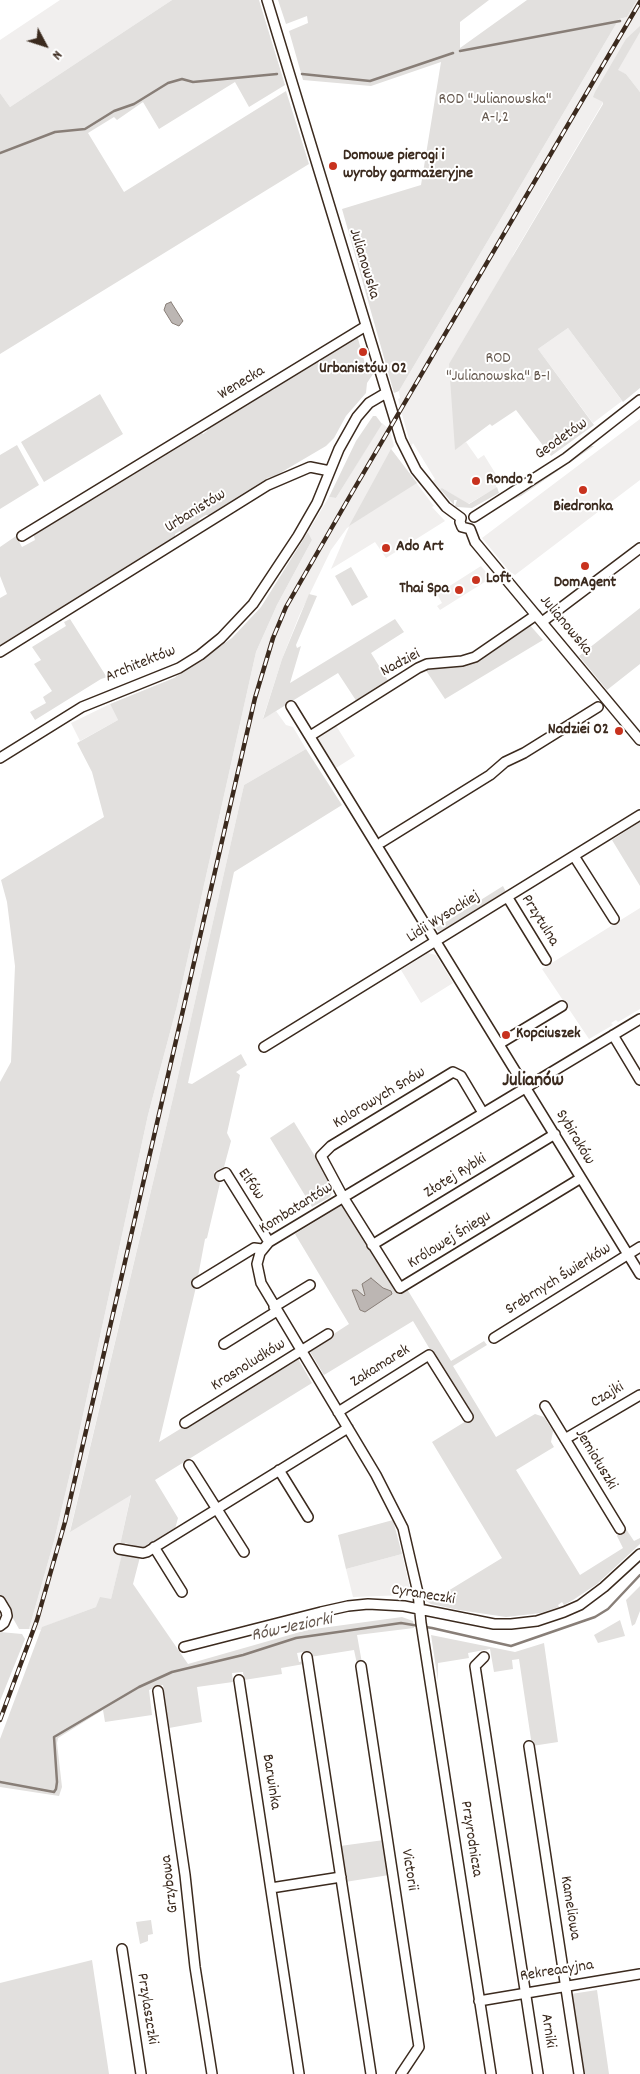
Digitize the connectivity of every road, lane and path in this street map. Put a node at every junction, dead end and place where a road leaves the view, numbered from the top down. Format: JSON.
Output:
{"nodes":[{"id":1,"x":267,"y":0,"type":"edge"},
{"id":2,"x":366,"y":326,"type":"junction"},
{"id":3,"x":386,"y":393,"type":"junction"},
{"id":4,"x":640,"y":400,"type":"edge"},
{"id":5,"x":330,"y":471,"type":"junction"},
{"id":6,"x":474,"y":517,"type":"junction"},
{"id":7,"x":461,"y":518,"type":"junction"},
{"id":8,"x":470,"y":529,"type":"junction"},
{"id":9,"x":22,"y":536,"type":"dead end"},
{"id":10,"x":640,"y":548,"type":"edge"},
{"id":11,"x":536,"y":615,"type":"junction"},
{"id":12,"x":542,"y":622,"type":"junction"},
{"id":13,"x":0,"y":652,"type":"edge"},
{"id":14,"x":291,"y":706,"type":"dead end"},
{"id":15,"x":598,"y":707,"type":"dead end"},
{"id":16,"x":310,"y":736,"type":"junction"},
{"id":17,"x":639,"y":737,"type":"edge"},
{"id":18,"x":0,"y":758,"type":"edge"},
{"id":19,"x":640,"y":814,"type":"edge"},
{"id":20,"x":382,"y":842,"type":"dead end"},
{"id":21,"x":574,"y":856,"type":"junction"},
{"id":22,"x":508,"y":898,"type":"junction"},
{"id":23,"x":614,"y":919,"type":"dead end"},
{"id":24,"x":435,"y":941,"type":"junction"},
{"id":25,"x":546,"y":960,"type":"dead end"},
{"id":26,"x":562,"y":1006,"type":"dead end"},
{"id":27,"x":640,"y":1019,"type":"edge"},
{"id":28,"x":612,"y":1035,"type":"junction"},
{"id":29,"x":499,"y":1044,"type":"junction"},
{"id":30,"x":264,"y":1047,"type":"dead end"},
{"id":31,"x":640,"y":1080,"type":"edge"},
{"id":32,"x":526,"y":1087,"type":"junction"},
{"id":33,"x":483,"y":1113,"type":"junction"},
{"id":34,"x":555,"y":1134,"type":"junction"},
{"id":35,"x":220,"y":1176,"type":"dead end"},
{"id":36,"x":581,"y":1178,"type":"junction"},
{"id":37,"x":343,"y":1197,"type":"junction"},
{"id":38,"x":265,"y":1245,"type":"junction"},
{"id":39,"x":372,"y":1245,"type":"junction"},
{"id":40,"x":640,"y":1247,"type":"edge"},
{"id":41,"x":628,"y":1254,"type":"junction"},
{"id":42,"x":640,"y":1274,"type":"edge"},
{"id":43,"x":197,"y":1283,"type":"dead end"},
{"id":44,"x":310,"y":1285,"type":"dead end"},
{"id":45,"x":275,"y":1309,"type":"junction"},
{"id":46,"x":328,"y":1334,"type":"dead end"},
{"id":47,"x":494,"y":1338,"type":"dead end"},
{"id":48,"x":224,"y":1344,"type":"dead end"},
{"id":49,"x":301,"y":1351,"type":"junction"},
{"id":50,"x":640,"y":1395,"type":"edge"},
{"id":51,"x":545,"y":1406,"type":"dead end"},
{"id":52,"x":338,"y":1412,"type":"junction"},
{"id":53,"x":468,"y":1417,"type":"dead end"},
{"id":54,"x":185,"y":1423,"type":"dead end"},
{"id":55,"x":348,"y":1428,"type":"junction"},
{"id":56,"x":565,"y":1439,"type":"junction"},
{"id":57,"x":189,"y":1465,"type":"dead end"},
{"id":58,"x":279,"y":1470,"type":"junction"},
{"id":59,"x":216,"y":1509,"type":"junction"},
{"id":60,"x":308,"y":1517,"type":"dead end"},
{"id":61,"x":620,"y":1529,"type":"dead end"},
{"id":62,"x":154,"y":1547,"type":"junction"},
{"id":63,"x":119,"y":1549,"type":"dead end"},
{"id":64,"x":244,"y":1552,"type":"dead end"},
{"id":65,"x":640,"y":1554,"type":"edge"},
{"id":66,"x":182,"y":1592,"type":"dead end"},
{"id":67,"x":0,"y":1600,"type":"edge"},
{"id":68,"x":420,"y":1608,"type":"junction"},
{"id":69,"x":1,"y":1626,"type":"edge"},
{"id":70,"x":184,"y":1647,"type":"dead end"},
{"id":71,"x":307,"y":1657,"type":"dead end"},
{"id":72,"x":484,"y":1657,"type":"dead end"},
{"id":73,"x":362,"y":1666,"type":"dead end"},
{"id":74,"x":239,"y":1680,"type":"dead end"},
{"id":75,"x":158,"y":1691,"type":"dead end"},
{"id":76,"x":529,"y":1746,"type":"dead end"},
{"id":77,"x":341,"y":1877,"type":"junction"},
{"id":78,"x":271,"y":1888,"type":"junction"},
{"id":79,"x":122,"y":1949,"type":"dead end"},
{"id":80,"x":640,"y":1974,"type":"edge"},
{"id":81,"x":566,"y":1986,"type":"junction"},
{"id":82,"x":526,"y":1992,"type":"junction"},
{"id":83,"x":479,"y":2001,"type":"junction"},
{"id":84,"x":141,"y":2074,"type":"edge"},
{"id":85,"x":212,"y":2074,"type":"edge"},
{"id":86,"x":299,"y":2074,"type":"edge"},
{"id":87,"x":372,"y":2074,"type":"edge"},
{"id":88,"x":401,"y":2074,"type":"edge"},
{"id":89,"x":491,"y":2074,"type":"edge"},
{"id":90,"x":538,"y":2074,"type":"edge"},
{"id":91,"x":579,"y":2074,"type":"edge"}],
"edges":[{"from":1,"to":2,"type":"street","name":"Julianowska"},
{"from":2,"to":3,"type":"street","name":"Julianowska"},
{"from":2,"to":9,"type":"street","name":"Wenecka"},
{"from":3,"to":5,"type":"street"},
{"from":3,"to":7,"type":"street","name":"Julianowska"},
{"from":4,"to":6,"type":"street","name":"Geodetów"},
{"from":5,"to":13,"type":"street","name":"Urbanistów"},
{"from":5,"to":18,"type":"street","name":"Architektów"},
{"from":6,"to":7,"type":"street"},
{"from":6,"to":8,"type":"street"},
{"from":7,"to":8,"type":"street"},
{"from":8,"to":11,"type":"street","name":"Julianowska"},
{"from":10,"to":12,"type":"street"},
{"from":11,"to":12,"type":"street","name":"Julianowska"},
{"from":11,"to":16,"type":"street","name":"Nadziei"},
{"from":12,"to":17,"type":"street","name":"Julianowska"},
{"from":14,"to":16,"type":"street"},
{"from":15,"to":20,"type":"street"},
{"from":16,"to":24,"type":"street"},
{"from":19,"to":21,"type":"street","name":"Lidii Wysockiej"},
{"from":21,"to":22,"type":"street","name":"Lidii Wysockiej"},
{"from":21,"to":23,"type":"street"},
{"from":22,"to":24,"type":"street","name":"Lidii Wysockiej"},
{"from":22,"to":25,"type":"street","name":"Przytulna"},
{"from":24,"to":29,"type":"street","name":"Sybiraków"},
{"from":24,"to":30,"type":"street","name":"Lidii Wysockiej"},
{"from":26,"to":29,"type":"street"},
{"from":27,"to":28,"type":"street","name":"Kombatantów"},
{"from":28,"to":31,"type":"street"},
{"from":28,"to":32,"type":"street","name":"Kombatantów"},
{"from":29,"to":32,"type":"street","name":"Sybiraków"},
{"from":32,"to":33,"type":"street","name":"Kombatantów"},
{"from":32,"to":34,"type":"street","name":"Sybiraków"},
{"from":33,"to":37,"type":"street","name":"Kombatantów"},
{"from":33,"to":37,"type":"street","name":"Kolorowych Snów"},
{"from":34,"to":36,"type":"street","name":"Sybiraków"},
{"from":34,"to":39,"type":"street","name":"Złotej Rybki"},
{"from":35,"to":38,"type":"street","name":"Elfów"},
{"from":36,"to":39,"type":"street","name":"Królowej Śniegu"},
{"from":36,"to":41,"type":"street","name":"Sybiraków"},
{"from":37,"to":38,"type":"street","name":"Kombatantów"},
{"from":37,"to":39,"type":"street","name":"Królowej Śniegu"},
{"from":38,"to":43,"type":"street"},
{"from":38,"to":45,"type":"street","name":"Kombatantów"},
{"from":40,"to":41,"type":"street","name":"Srebrnych Świerków"},
{"from":41,"to":42,"type":"street","name":"Sybiraków"},
{"from":41,"to":47,"type":"street","name":"Srebrnych Świerków"},
{"from":44,"to":45,"type":"street"},
{"from":45,"to":48,"type":"street"},
{"from":45,"to":49,"type":"street","name":"Kombatantów"},
{"from":46,"to":49,"type":"street","name":"Krasnoludków"},
{"from":49,"to":52,"type":"street","name":"Kombatantów"},
{"from":49,"to":54,"type":"street","name":"Krasnoludków"},
{"from":50,"to":56,"type":"street","name":"Czajki"},
{"from":51,"to":56,"type":"street","name":"Jemiołuszki"},
{"from":52,"to":53,"type":"street","name":"Zakamarek"},
{"from":52,"to":55,"type":"street","name":"Kombatantów"},
{"from":55,"to":58,"type":"street"},
{"from":55,"to":68,"type":"street","name":"Kombatantów"},
{"from":56,"to":61,"type":"street","name":"Jemiołuszki"},
{"from":57,"to":59,"type":"street"},
{"from":58,"to":59,"type":"street"},
{"from":58,"to":60,"type":"street"},
{"from":59,"to":62,"type":"street"},
{"from":59,"to":64,"type":"street"},
{"from":62,"to":63,"type":"street"},
{"from":62,"to":66,"type":"street"},
{"from":65,"to":68,"type":"street","name":"Cyraneczki"},
{"from":67,"to":69,"type":"street"},
{"from":68,"to":70,"type":"street","name":"Cyraneczki"},
{"from":68,"to":83,"type":"street","name":"Przyrodnicza"},
{"from":71,"to":77,"type":"street"},
{"from":72,"to":82,"type":"street","name":"Arniki"},
{"from":73,"to":88,"type":"street","name":"Victorii"},
{"from":74,"to":78,"type":"street","name":"Barwinka"},
{"from":75,"to":85,"type":"street","name":"Grzybowa"},
{"from":76,"to":81,"type":"street","name":"Kameliowa"},
{"from":77,"to":78,"type":"street"},
{"from":77,"to":87,"type":"street"},
{"from":78,"to":86,"type":"street","name":"Barwinka"},
{"from":79,"to":84,"type":"street","name":"Przylaszczki"},
{"from":80,"to":81,"type":"street","name":"Rekreacyjna"},
{"from":81,"to":82,"type":"street","name":"Rekreacyjna"},
{"from":81,"to":91,"type":"street","name":"Kameliowa"},
{"from":82,"to":83,"type":"street","name":"Rekreacyjna"},
{"from":82,"to":90,"type":"street","name":"Arniki"},
{"from":83,"to":89,"type":"street","name":"Przyrodnicza"}]}
